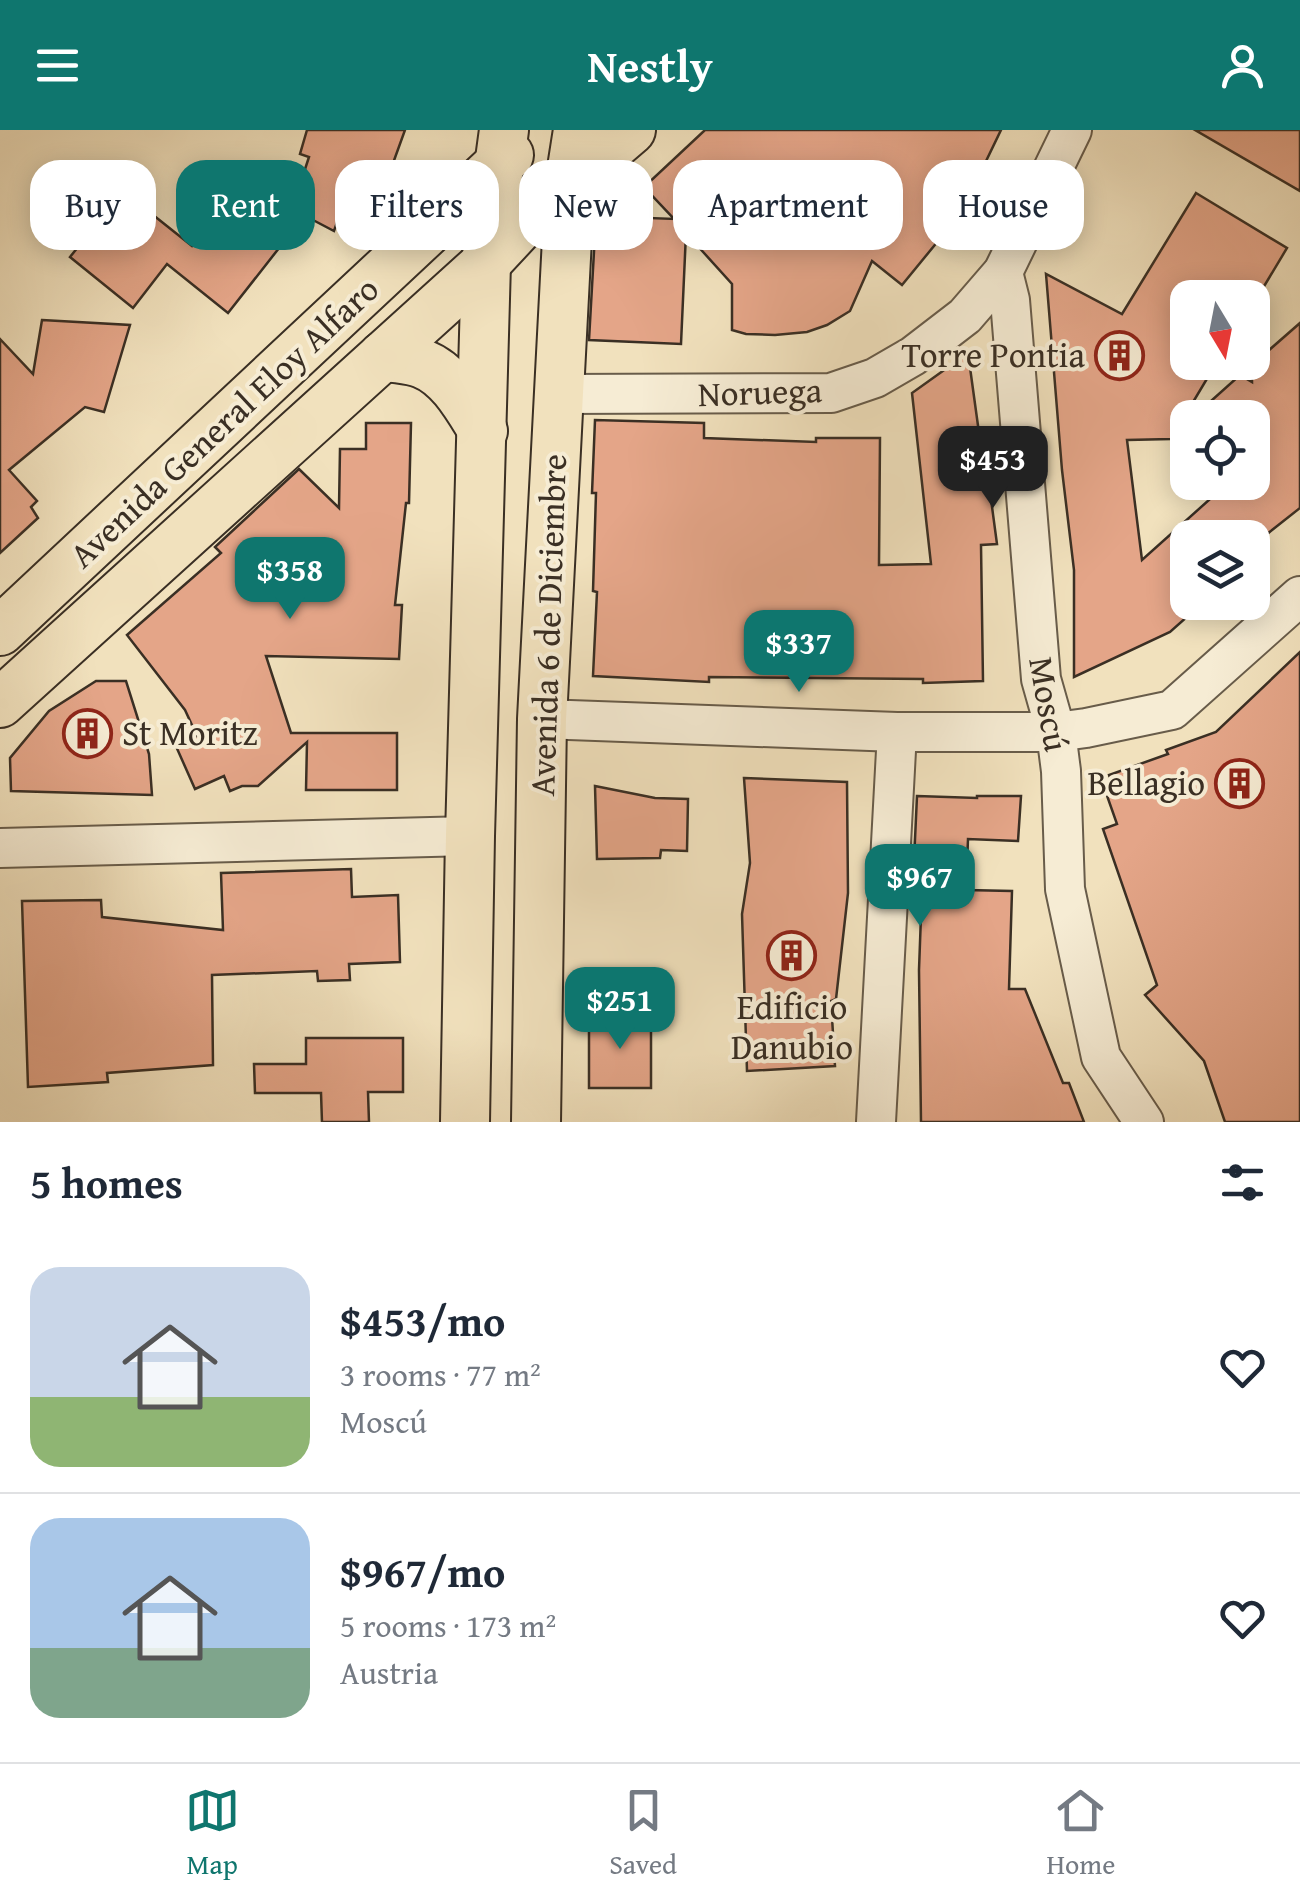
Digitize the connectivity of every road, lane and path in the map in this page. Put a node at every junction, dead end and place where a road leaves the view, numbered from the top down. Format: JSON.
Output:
{"nodes":[{"id":1,"x":535,"y":130,"type":"edge"},
{"id":2,"x":578,"y":130,"type":"edge"},
{"id":3,"x":630,"y":130,"type":"edge"},
{"id":4,"x":1072,"y":130,"type":"edge"},
{"id":5,"x":501,"y":148,"type":"edge"},
{"id":6,"x":573,"y":160,"type":"edge"},
{"id":7,"x":595,"y":160,"type":"edge"},
{"id":8,"x":519,"y":228,"type":"edge"},
{"id":9,"x":566,"y":250,"type":"edge"},
{"id":10,"x":486,"y":264,"type":"junction"},
{"id":11,"x":1003,"y":272,"type":"junction"},
{"id":12,"x":383,"y":356,"type":"junction"},
{"id":13,"x":558,"y":394,"type":"junction"},
{"id":14,"x":483,"y":431,"type":"junction"},
{"id":15,"x":1300,"y":596,"type":"edge"},
{"id":16,"x":0,"y":631,"type":"edge"},
{"id":17,"x":0,"y":702,"type":"edge"},
{"id":18,"x":542,"y":719,"type":"junction"},
{"id":19,"x":896,"y":732,"type":"junction"},
{"id":20,"x":1056,"y":732,"type":"junction"},
{"id":21,"x":470,"y":836,"type":"junction"},
{"id":22,"x":0,"y":848,"type":"edge"},
{"id":23,"x":465,"y":1122,"type":"edge"},
{"id":24,"x":536,"y":1122,"type":"edge"},
{"id":25,"x":876,"y":1122,"type":"edge"},
{"id":26,"x":1144,"y":1122,"type":"edge"}],
"edges":[{"from":1,"to":5,"type":"main road","name":"Avenida General Eloy Alfaro"},
{"from":2,"to":6,"type":"main road","name":"Avenida 6 de Diciembre"},
{"from":3,"to":7,"type":"main road","name":"Avenida General Eloy Alfaro"},
{"from":4,"to":11,"type":"street","name":"Noruega"},
{"from":5,"to":10,"type":"main road","name":"Avenida 6 de Diciembre"},
{"from":5,"to":16,"type":"main road","name":"Avenida General Eloy Alfaro"},
{"from":8,"to":10,"type":"main road","name":"Avenida General Eloy Alfaro"},
{"from":9,"to":13,"type":"main road","name":"Avenida 6 de Diciembre"},
{"from":10,"to":12,"type":"main road","name":"Avenida General Eloy Alfaro"},
{"from":10,"to":14,"type":"main road","name":"Avenida 6 de Diciembre"},
{"from":11,"to":13,"type":"street","name":"Noruega"},
{"from":11,"to":20,"type":"street","name":"Moscú"},
{"from":12,"to":14,"type":"main road"},
{"from":12,"to":17,"type":"main road","name":"Avenida General Eloy Alfaro"},
{"from":13,"to":18,"type":"main road","name":"Avenida 6 de Diciembre"},
{"from":14,"to":21,"type":"main road","name":"Avenida 6 de Diciembre"},
{"from":15,"to":20,"type":"street"},
{"from":18,"to":19,"type":"street"},
{"from":18,"to":24,"type":"main road","name":"Avenida 6 de Diciembre"},
{"from":19,"to":20,"type":"street"},
{"from":19,"to":25,"type":"street"},
{"from":20,"to":26,"type":"street","name":"Moscú"},
{"from":21,"to":22,"type":"street"},
{"from":21,"to":23,"type":"main road","name":"Avenida 6 de Diciembre"}]}
